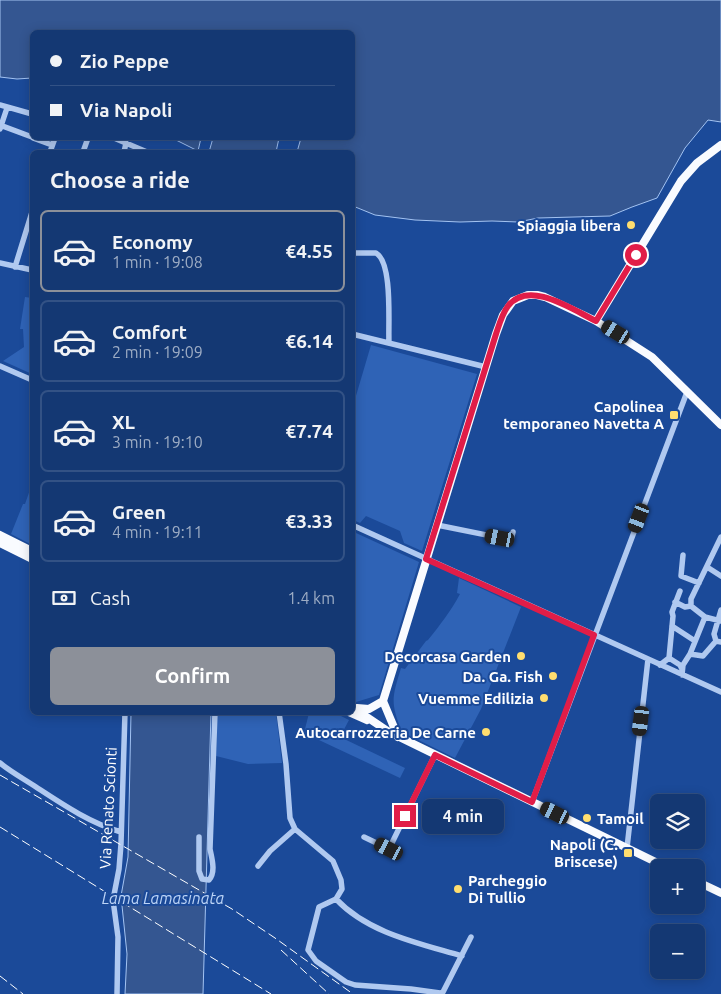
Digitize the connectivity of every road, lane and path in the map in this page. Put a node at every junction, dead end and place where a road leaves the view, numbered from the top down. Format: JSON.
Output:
{"nodes":[{"id":1,"x":0,"y":105,"type":"edge"},
{"id":2,"x":7,"y":108,"type":"junction"},
{"id":3,"x":30,"y":114,"type":"edge"},
{"id":4,"x":1,"y":126,"type":"edge"},
{"id":5,"x":30,"y":136,"type":"edge"},
{"id":6,"x":40,"y":140,"type":"edge"},
{"id":7,"x":54,"y":140,"type":"edge"},
{"id":8,"x":119,"y":140,"type":"edge"},
{"id":9,"x":126,"y":143,"type":"junction"},
{"id":10,"x":52,"y":145,"type":"junction"},
{"id":11,"x":721,"y":145,"type":"edge"},
{"id":12,"x":51,"y":150,"type":"edge"},
{"id":13,"x":124,"y":150,"type":"edge"},
{"id":14,"x":142,"y":150,"type":"edge"},
{"id":15,"x":30,"y":218,"type":"edge"},
{"id":16,"x":355,"y":253,"type":"edge"},
{"id":17,"x":0,"y":263,"type":"edge"},
{"id":18,"x":15,"y":267,"type":"junction"},
{"id":19,"x":30,"y":270,"type":"edge"},
{"id":20,"x":596,"y":321,"type":"junction"},
{"id":21,"x":355,"y":335,"type":"edge"},
{"id":22,"x":388,"y":343,"type":"junction"},
{"id":23,"x":0,"y":366,"type":"edge"},
{"id":24,"x":486,"y":367,"type":"junction"},
{"id":25,"x":30,"y":379,"type":"edge"},
{"id":26,"x":687,"y":392,"type":"junction"},
{"id":27,"x":721,"y":425,"type":"edge"},
{"id":28,"x":437,"y":525,"type":"junction"},
{"id":29,"x":355,"y":526,"type":"edge"},
{"id":30,"x":513,"y":532,"type":"dead end"},
{"id":31,"x":0,"y":535,"type":"edge"},
{"id":32,"x":721,"y":537,"type":"edge"},
{"id":33,"x":0,"y":543,"type":"edge"},
{"id":34,"x":30,"y":550,"type":"edge"},
{"id":35,"x":683,"y":555,"type":"dead end"},
{"id":36,"x":30,"y":558,"type":"edge"},
{"id":37,"x":426,"y":559,"type":"junction"},
{"id":38,"x":707,"y":567,"type":"junction"},
{"id":39,"x":721,"y":576,"type":"edge"},
{"id":40,"x":699,"y":583,"type":"junction"},
{"id":41,"x":680,"y":592,"type":"dead end"},
{"id":42,"x":675,"y":602,"type":"junction"},
{"id":43,"x":691,"y":606,"type":"junction"},
{"id":44,"x":721,"y":610,"type":"edge"},
{"id":45,"x":705,"y":617,"type":"junction"},
{"id":46,"x":720,"y":620,"type":"edge"},
{"id":47,"x":672,"y":626,"type":"junction"},
{"id":48,"x":594,"y":635,"type":"junction"},
{"id":49,"x":695,"y":641,"type":"junction"},
{"id":50,"x":718,"y":642,"type":"edge"},
{"id":51,"x":690,"y":654,"type":"junction"},
{"id":52,"x":669,"y":658,"type":"junction"},
{"id":53,"x":648,"y":659,"type":"junction"},
{"id":54,"x":660,"y":665,"type":"junction"},
{"id":55,"x":682,"y":672,"type":"junction"},
{"id":56,"x":721,"y":692,"type":"edge"},
{"id":57,"x":383,"y":701,"type":"junction"},
{"id":58,"x":355,"y":709,"type":"edge"},
{"id":59,"x":355,"y":711,"type":"edge"},
{"id":60,"x":125,"y":715,"type":"edge"},
{"id":61,"x":215,"y":715,"type":"edge"},
{"id":62,"x":279,"y":715,"type":"edge"},
{"id":63,"x":398,"y":737,"type":"junction"},
{"id":64,"x":435,"y":755,"type":"junction"},
{"id":65,"x":0,"y":763,"type":"edge"},
{"id":66,"x":532,"y":802,"type":"junction"},
{"id":67,"x":295,"y":829,"type":"junction"},
{"id":68,"x":121,"y":832,"type":"junction"},
{"id":69,"x":199,"y":837,"type":"dead end"},
{"id":70,"x":364,"y":837,"type":"dead end"},
{"id":71,"x":627,"y":848,"type":"junction"},
{"id":72,"x":650,"y":859,"type":"edge"},
{"id":73,"x":258,"y":866,"type":"dead end"},
{"id":74,"x":705,"y":885,"type":"edge"},
{"id":75,"x":721,"y":893,"type":"edge"},
{"id":76,"x":336,"y":899,"type":"junction"},
{"id":77,"x":471,"y":937,"type":"dead end"},
{"id":78,"x":462,"y":956,"type":"junction"},
{"id":79,"x":117,"y":994,"type":"edge"}],
"edges":[{"from":1,"to":2,"type":"street"},
{"from":2,"to":3,"type":"street"},
{"from":2,"to":4,"type":"street"},
{"from":4,"to":5,"type":"street"},
{"from":6,"to":10,"type":"street"},
{"from":7,"to":10,"type":"street"},
{"from":8,"to":9,"type":"street"},
{"from":9,"to":13,"type":"street"},
{"from":9,"to":14,"type":"street"},
{"from":10,"to":12,"type":"street"},
{"from":11,"to":20,"type":"main road"},
{"from":15,"to":18,"type":"street"},
{"from":16,"to":22,"type":"street"},
{"from":17,"to":18,"type":"street"},
{"from":18,"to":19,"type":"street"},
{"from":20,"to":24,"type":"main road"},
{"from":20,"to":26,"type":"main road"},
{"from":21,"to":22,"type":"street"},
{"from":22,"to":24,"type":"street"},
{"from":23,"to":25,"type":"street"},
{"from":24,"to":28,"type":"main road"},
{"from":26,"to":27,"type":"main road"},
{"from":26,"to":48,"type":"street"},
{"from":28,"to":30,"type":"street"},
{"from":28,"to":37,"type":"main road"},
{"from":29,"to":37,"type":"street"},
{"from":31,"to":34,"type":"main road"},
{"from":32,"to":38,"type":"street"},
{"from":33,"to":36,"type":"main road"},
{"from":35,"to":40,"type":"street"},
{"from":37,"to":48,"type":"street"},
{"from":37,"to":57,"type":"main road"},
{"from":38,"to":39,"type":"street"},
{"from":38,"to":40,"type":"street"},
{"from":40,"to":43,"type":"street"},
{"from":41,"to":42,"type":"street"},
{"from":42,"to":43,"type":"street"},
{"from":42,"to":47,"type":"street"},
{"from":43,"to":45,"type":"street"},
{"from":44,"to":46,"type":"street"},
{"from":45,"to":46,"type":"street"},
{"from":45,"to":49,"type":"street"},
{"from":46,"to":50,"type":"street"},
{"from":47,"to":49,"type":"street"},
{"from":47,"to":52,"type":"street"},
{"from":48,"to":53,"type":"street"},
{"from":48,"to":66,"type":"street"},
{"from":49,"to":51,"type":"street"},
{"from":50,"to":51,"type":"street"},
{"from":51,"to":55,"type":"street"},
{"from":52,"to":54,"type":"street"},
{"from":52,"to":55,"type":"street"},
{"from":53,"to":54,"type":"street"},
{"from":53,"to":71,"type":"street"},
{"from":54,"to":55,"type":"street"},
{"from":55,"to":56,"type":"street"},
{"from":57,"to":58,"type":"main road"},
{"from":57,"to":63,"type":"main road"},
{"from":59,"to":63,"type":"main road"},
{"from":60,"to":68,"type":"street","name":"Via Renato Scionti"},
{"from":61,"to":69,"type":"street"},
{"from":62,"to":67,"type":"street"},
{"from":63,"to":64,"type":"main road"},
{"from":64,"to":66,"type":"main road"},
{"from":64,"to":70,"type":"street"},
{"from":65,"to":68,"type":"street"},
{"from":66,"to":71,"type":"main road"},
{"from":67,"to":73,"type":"street"},
{"from":67,"to":76,"type":"street"},
{"from":68,"to":79,"type":"street","name":"Via Renato Scionti"},
{"from":71,"to":72,"type":"main road"},
{"from":74,"to":75,"type":"main road"},
{"from":76,"to":78,"type":"street"},
{"from":76,"to":78,"type":"street"},
{"from":77,"to":78,"type":"street"}]}
